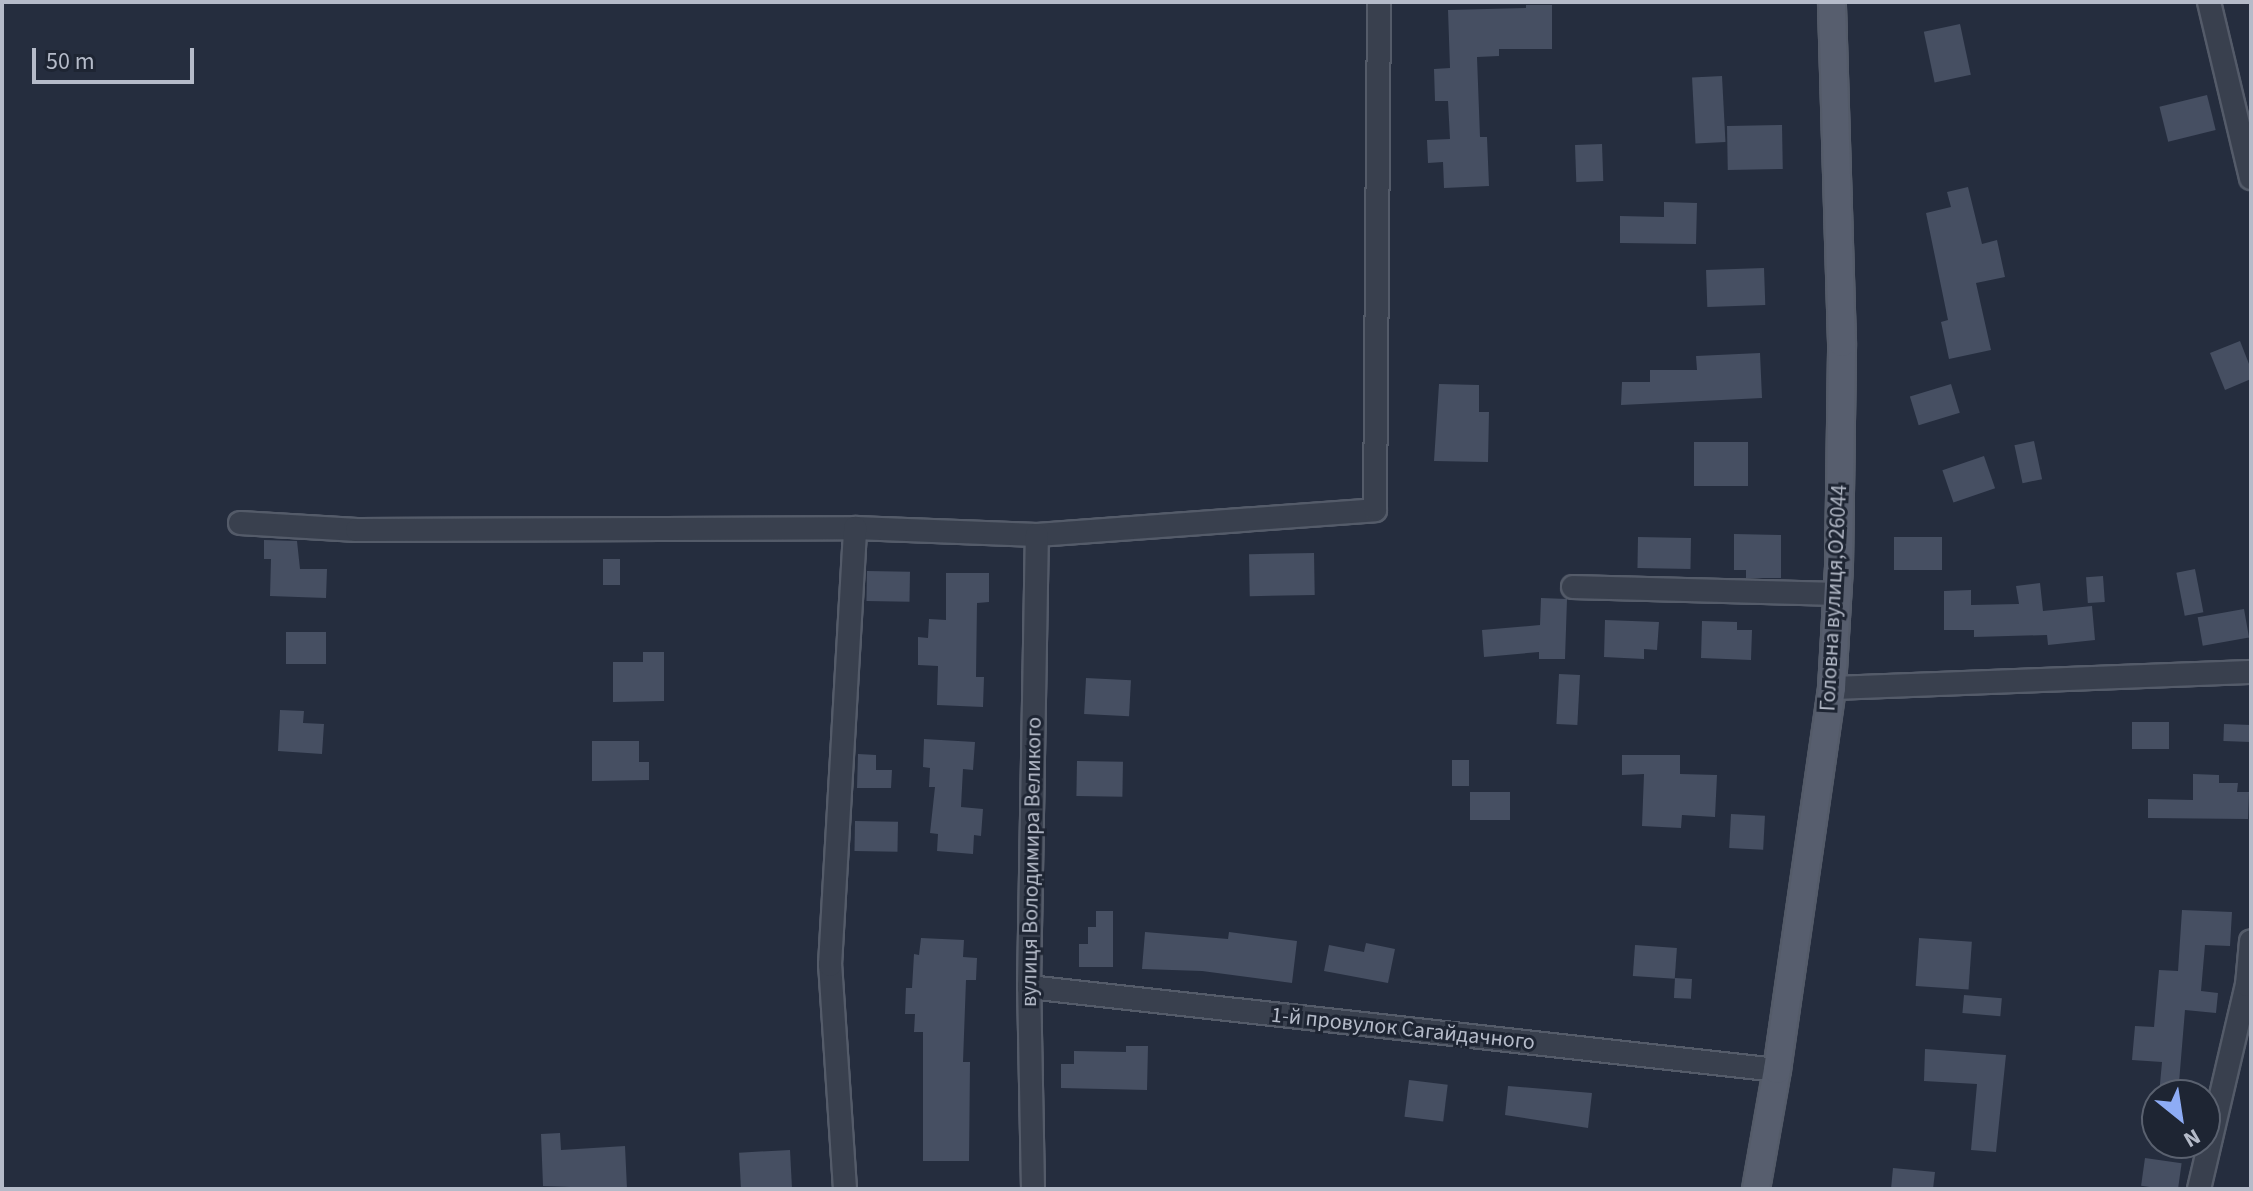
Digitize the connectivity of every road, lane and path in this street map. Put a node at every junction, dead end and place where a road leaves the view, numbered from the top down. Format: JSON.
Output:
{"nodes":[{"id":1,"x":1379,"y":2,"type":"edge"},
{"id":2,"x":1832,"y":2,"type":"edge"},
{"id":3,"x":2209,"y":2,"type":"edge"},
{"id":4,"x":2251,"y":178,"type":"edge"},
{"id":5,"x":240,"y":523,"type":"dead end"},
{"id":6,"x":855,"y":528,"type":"junction"},
{"id":7,"x":1037,"y":535,"type":"junction"},
{"id":8,"x":1573,"y":587,"type":"dead end"},
{"id":9,"x":1837,"y":594,"type":"junction"},
{"id":10,"x":2249,"y":675,"type":"edge"},
{"id":11,"x":1832,"y":688,"type":"junction"},
{"id":12,"x":2251,"y":941,"type":"edge"},
{"id":13,"x":1029,"y":987,"type":"junction"},
{"id":14,"x":1777,"y":1070,"type":"junction"},
{"id":15,"x":845,"y":1189,"type":"edge"},
{"id":16,"x":1033,"y":1189,"type":"edge"},
{"id":17,"x":1756,"y":1189,"type":"edge"},
{"id":18,"x":2199,"y":1189,"type":"edge"}],
"edges":[{"from":1,"to":7,"type":"street"},
{"from":2,"to":9,"type":"main road","name":"Головна вулиця,О26044"},
{"from":3,"to":4,"type":"street"},
{"from":5,"to":6,"type":"street"},
{"from":6,"to":7,"type":"street"},
{"from":6,"to":15,"type":"street"},
{"from":7,"to":13,"type":"street","name":"вулиця Володимира Великого"},
{"from":8,"to":9,"type":"street"},
{"from":9,"to":11,"type":"main road","name":"Головна вулиця,О26044"},
{"from":10,"to":11,"type":"street"},
{"from":11,"to":14,"type":"main road","name":"Головна вулиця,О26044"},
{"from":12,"to":18,"type":"street"},
{"from":13,"to":14,"type":"street","name":"1-й провулок Сагайдачного"},
{"from":13,"to":16,"type":"street","name":"вулиця Володимира Великого"},
{"from":14,"to":17,"type":"main road","name":"Головна вулиця,О26044"}]}
